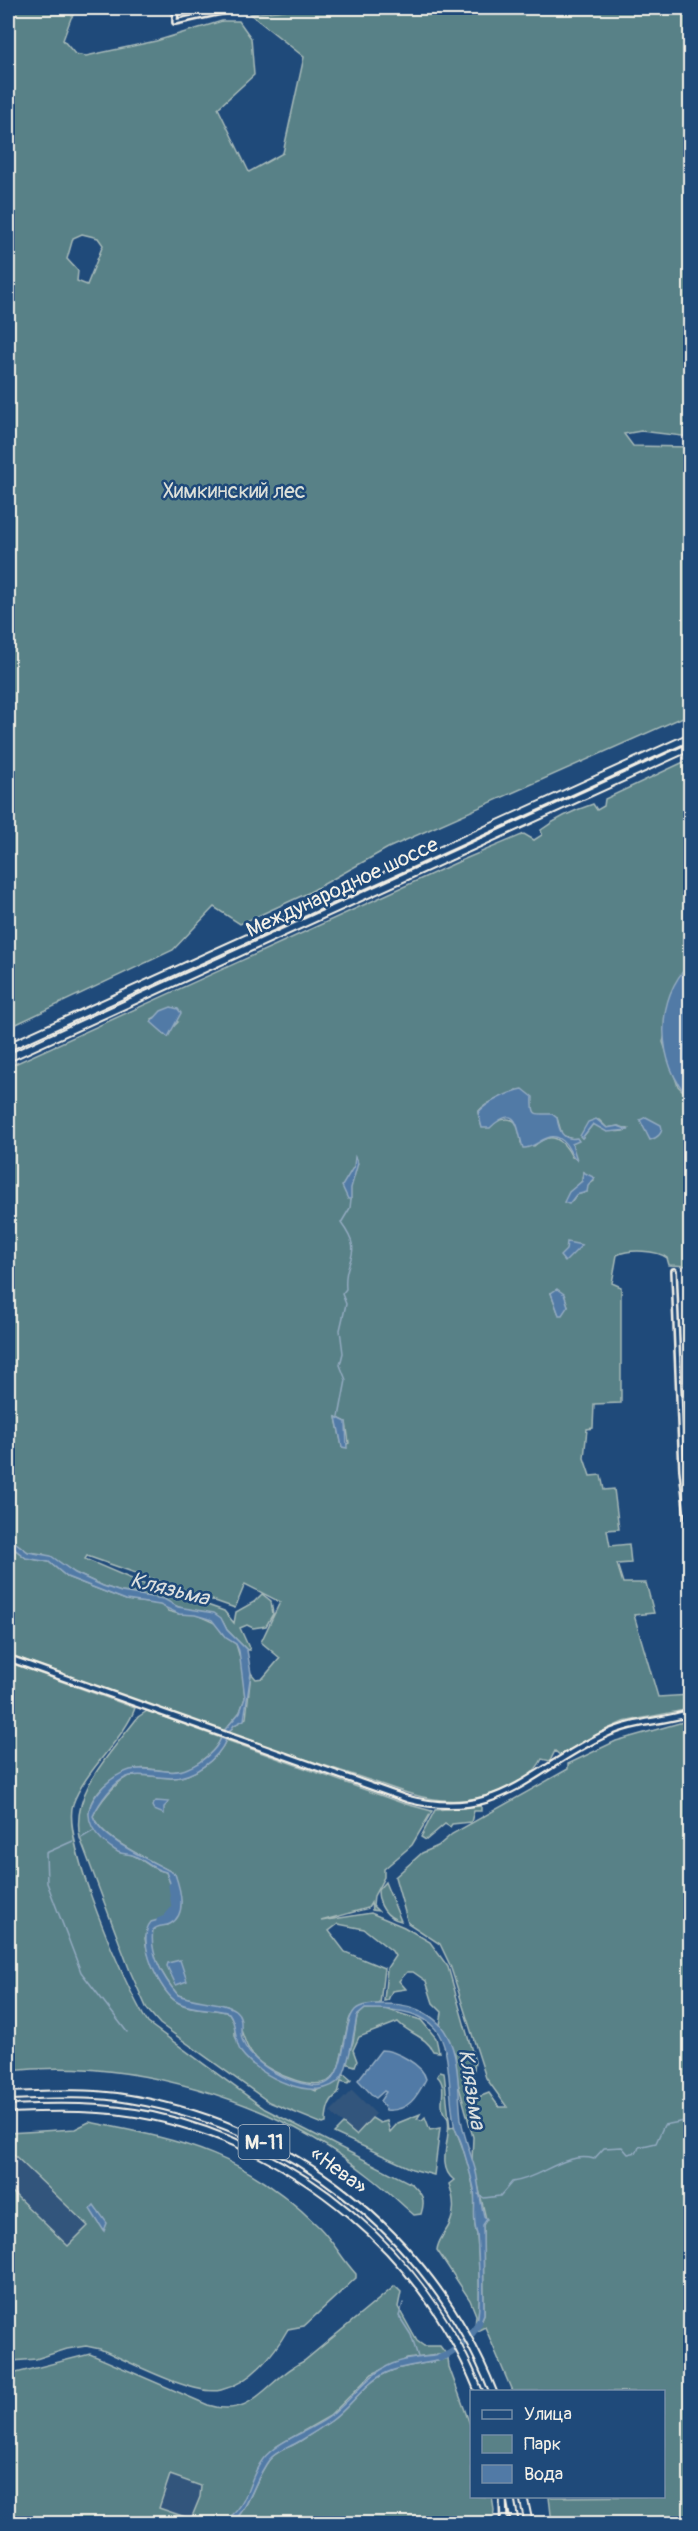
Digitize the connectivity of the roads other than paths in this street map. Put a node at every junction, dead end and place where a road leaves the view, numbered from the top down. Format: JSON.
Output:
{"nodes":[{"id":1,"x":176,"y":8,"type":"edge"},
{"id":2,"x":239,"y":8,"type":"edge"},
{"id":3,"x":216,"y":10,"type":"edge"},
{"id":4,"x":690,"y":737,"type":"edge"},
{"id":5,"x":690,"y":747,"type":"edge"},
{"id":6,"x":8,"y":1047,"type":"edge"},
{"id":7,"x":8,"y":1058,"type":"edge"},
{"id":8,"x":674,"y":1271,"type":"dead end"},
{"id":9,"x":690,"y":1541,"type":"edge"},
{"id":10,"x":8,"y":1658,"type":"edge"},
{"id":11,"x":690,"y":1713,"type":"edge"},
{"id":12,"x":8,"y":2097,"type":"edge"},
{"id":13,"x":8,"y":2109,"type":"edge"},
{"id":14,"x":479,"y":2390,"type":"edge"},
{"id":15,"x":493,"y":2390,"type":"edge"},
{"id":16,"x":503,"y":2498,"type":"edge"},
{"id":17,"x":510,"y":2498,"type":"edge"},
{"id":18,"x":523,"y":2498,"type":"edge"},
{"id":19,"x":504,"y":2523,"type":"edge"},
{"id":20,"x":515,"y":2523,"type":"edge"},
{"id":21,"x":529,"y":2523,"type":"edge"}],
"edges":[{"from":1,"to":3,"type":"street"},
{"from":2,"to":3,"type":"street"},
{"from":4,"to":6,"type":"highway","name":"Международное шоссе"},
{"from":5,"to":7,"type":"highway","name":"Международное шоссе"},
{"from":8,"to":9,"type":"street"},
{"from":10,"to":11,"type":"street"},
{"from":12,"to":15,"type":"highway","name":"«Нева»","number":"М-11"},
{"from":13,"to":14,"type":"highway","name":"«Нева»","number":"М-11"},
{"from":16,"to":19,"type":"main road"},
{"from":17,"to":20,"type":"highway"},
{"from":18,"to":21,"type":"highway"}]}
